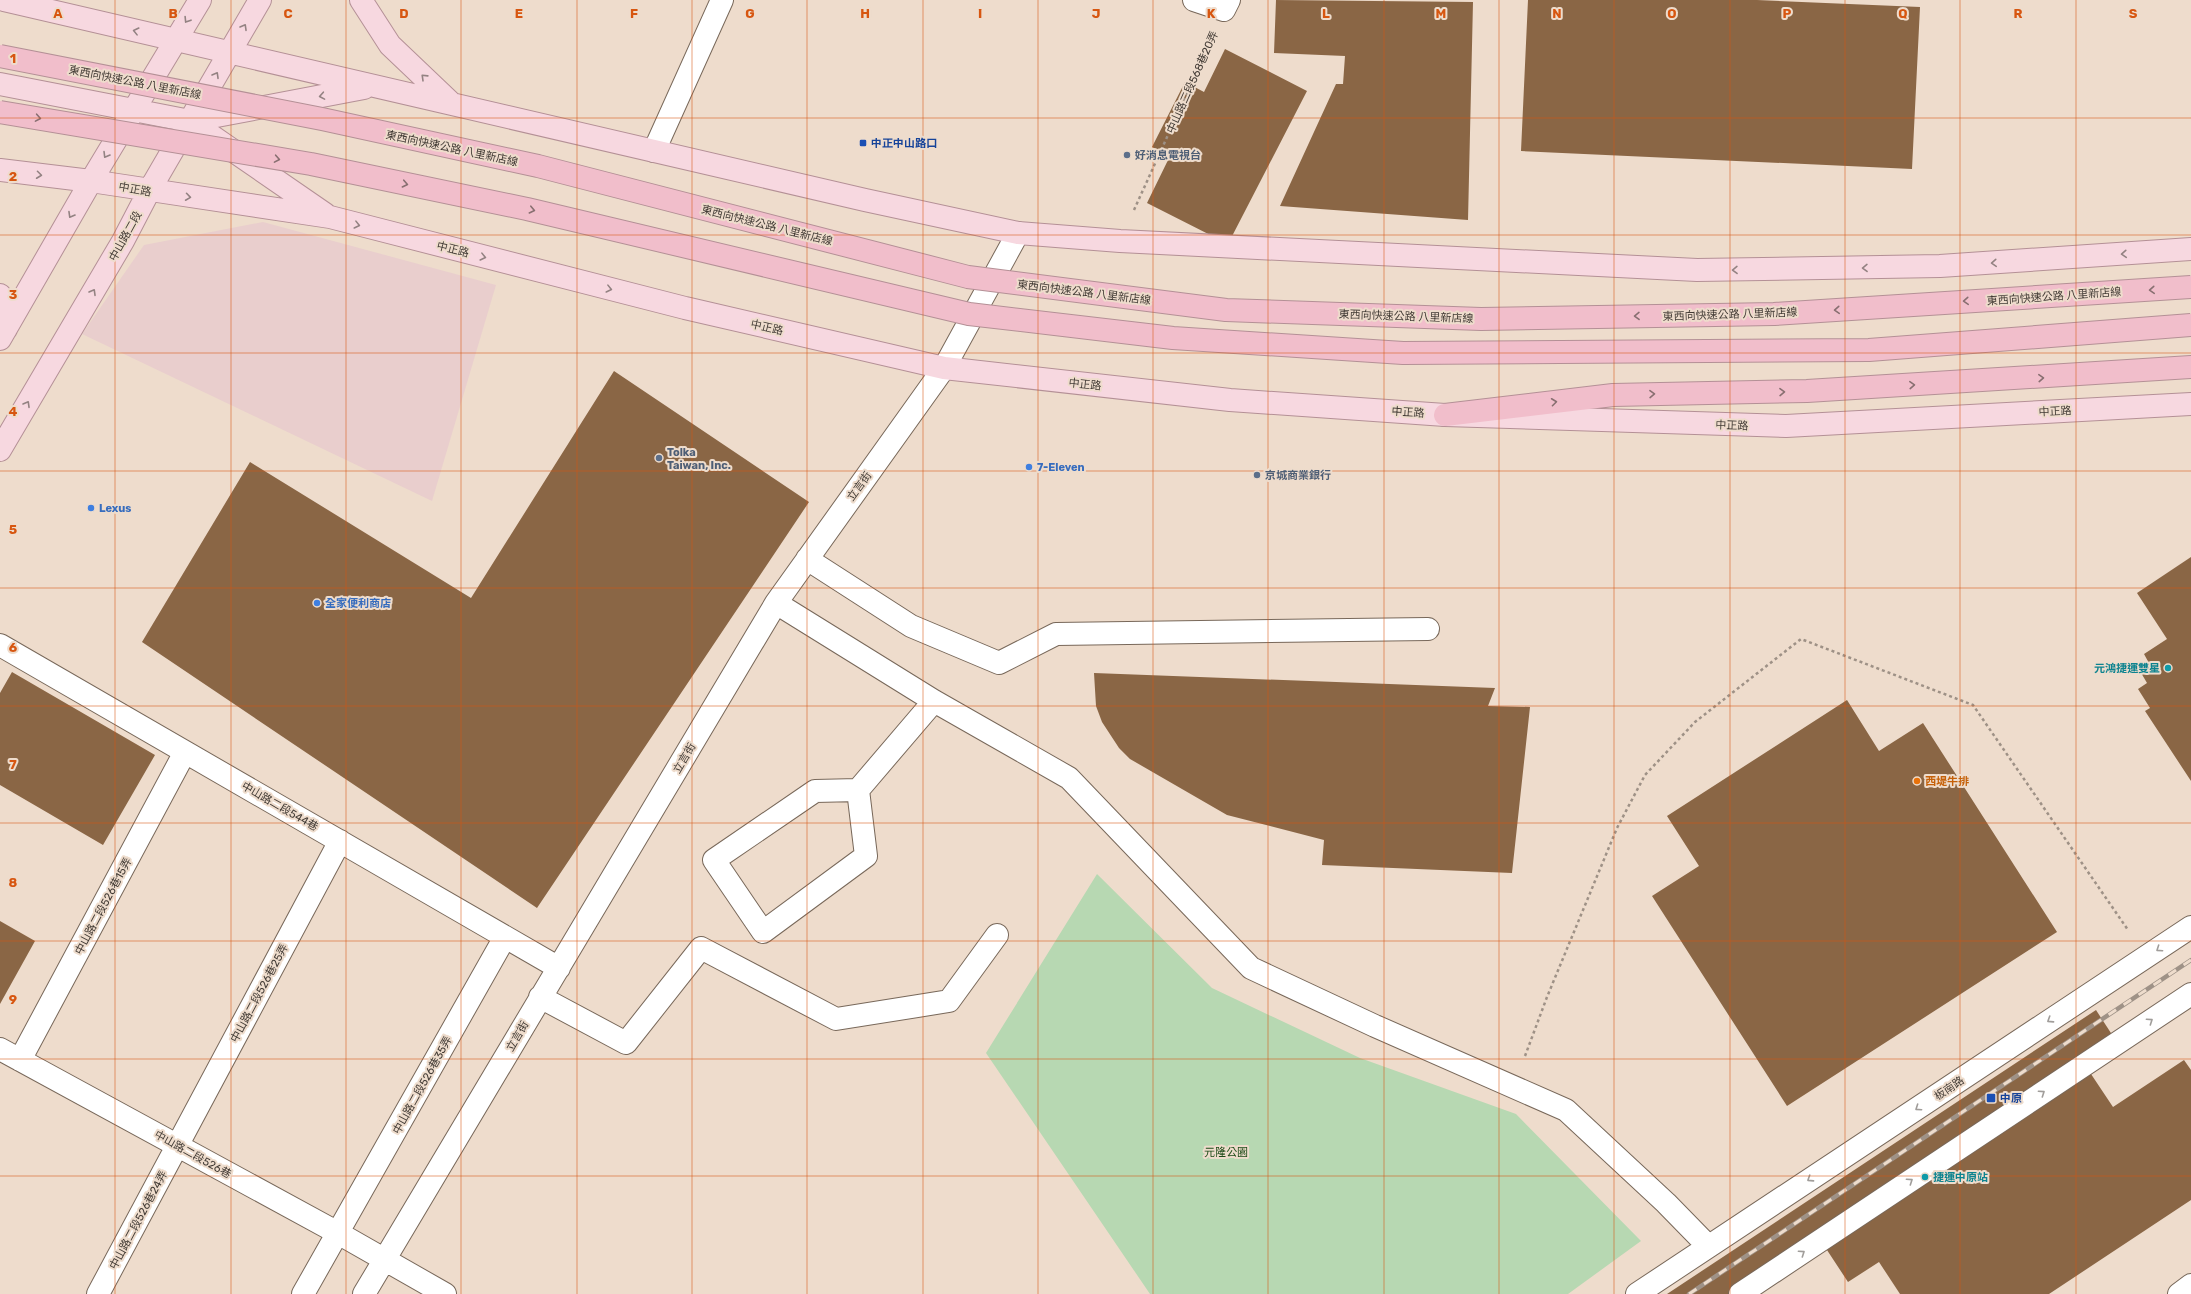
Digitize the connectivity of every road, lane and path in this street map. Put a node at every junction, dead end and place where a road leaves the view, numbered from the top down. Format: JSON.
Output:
{"nodes":[{"id":1,"x":4,"y":0,"type":"edge"},
{"id":2,"x":200,"y":0,"type":"edge"},
{"id":3,"x":260,"y":0,"type":"edge"},
{"id":4,"x":361,"y":0,"type":"edge"},
{"id":5,"x":722,"y":0,"type":"edge"},
{"id":6,"x":1194,"y":0,"type":"edge"},
{"id":7,"x":1226,"y":5,"type":"edge"},
{"id":8,"x":174,"y":41,"type":"junction"},
{"id":9,"x":228,"y":53,"type":"junction"},
{"id":10,"x":0,"y":56,"type":"edge"},
{"id":11,"x":0,"y":84,"type":"edge"},
{"id":12,"x":374,"y":87,"type":"junction"},
{"id":13,"x":452,"y":104,"type":"junction"},
{"id":14,"x":134,"y":110,"type":"junction"},
{"id":15,"x":0,"y":112,"type":"edge"},
{"id":16,"x":190,"y":120,"type":"junction"},
{"id":17,"x":654,"y":151,"type":"junction"},
{"id":18,"x":0,"y":170,"type":"edge"},
{"id":19,"x":91,"y":181,"type":"junction"},
{"id":20,"x":149,"y":191,"type":"junction"},
{"id":21,"x":330,"y":218,"type":"junction"},
{"id":22,"x":1018,"y":233,"type":"junction"},
{"id":23,"x":1120,"y":241,"type":"junction"},
{"id":24,"x":2191,"y":249,"type":"edge"},
{"id":25,"x":2191,"y":287,"type":"edge"},
{"id":26,"x":0,"y":295,"type":"edge"},
{"id":27,"x":2191,"y":325,"type":"edge"},
{"id":28,"x":3,"y":334,"type":"edge"},
{"id":29,"x":2191,"y":367,"type":"edge"},
{"id":30,"x":944,"y":368,"type":"junction"},
{"id":31,"x":2191,"y":404,"type":"edge"},
{"id":32,"x":1445,"y":415,"type":"junction"},
{"id":33,"x":0,"y":450,"type":"edge"},
{"id":34,"x":807,"y":559,"type":"junction"},
{"id":35,"x":776,"y":603,"type":"junction"},
{"id":36,"x":1428,"y":629,"type":"dead end"},
{"id":37,"x":0,"y":645,"type":"edge"},
{"id":38,"x":934,"y":701,"type":"junction"},
{"id":39,"x":185,"y":752,"type":"junction"},
{"id":40,"x":858,"y":790,"type":"junction"},
{"id":41,"x":340,"y":841,"type":"junction"},
{"id":42,"x":2191,"y":927,"type":"edge"},
{"id":43,"x":997,"y":935,"type":"dead end"},
{"id":44,"x":505,"y":937,"type":"junction"},
{"id":45,"x":2146,"y":957,"type":"junction"},
{"id":46,"x":559,"y":968,"type":"junction"},
{"id":47,"x":2191,"y":994,"type":"edge"},
{"id":48,"x":540,"y":997,"type":"junction"},
{"id":49,"x":0,"y":1049,"type":"edge"},
{"id":50,"x":20,"y":1060,"type":"junction"},
{"id":51,"x":1514,"y":1087,"type":"junction"},
{"id":52,"x":178,"y":1146,"type":"junction"},
{"id":53,"x":338,"y":1233,"type":"junction"},
{"id":54,"x":1707,"y":1247,"type":"junction"},
{"id":55,"x":385,"y":1260,"type":"junction"},
{"id":56,"x":2191,"y":1285,"type":"edge"},
{"id":57,"x":98,"y":1294,"type":"edge"},
{"id":58,"x":302,"y":1294,"type":"edge"},
{"id":59,"x":364,"y":1294,"type":"edge"},
{"id":60,"x":445,"y":1294,"type":"edge"},
{"id":61,"x":1637,"y":1294,"type":"edge"},
{"id":62,"x":1740,"y":1294,"type":"edge"},
{"id":63,"x":2179,"y":1294,"type":"edge"}],
"edges":[{"from":8,"to":1,"type":"main road","one_way":true},
{"from":2,"to":8,"type":"main road","one_way":true},
{"from":9,"to":3,"type":"main road","name":"中山路二段","one_way":true},
{"from":13,"to":4,"type":"main road","one_way":true},
{"from":5,"to":17,"type":"street"},
{"from":6,"to":7,"type":"street"},
{"from":7,"to":23,"type":"path","name":"中山路二段568巷20弄"},
{"from":8,"to":9,"type":"main road"},
{"from":8,"to":14,"type":"main road"},
{"from":9,"to":12,"type":"main road"},
{"from":16,"to":9,"type":"main road","name":"中山路二段","one_way":true},
{"from":25,"to":10,"type":"highway","name":"東西向快速公路 八里新店線","one_way":true,"bridge":true},
{"from":11,"to":14,"type":"main road"},
{"from":12,"to":13,"type":"main road"},
{"from":12,"to":16,"type":"main road","one_way":true},
{"from":13,"to":17,"type":"main road"},
{"from":14,"to":16,"type":"main road"},
{"from":14,"to":19,"type":"main road","one_way":true},
{"from":15,"to":27,"type":"highway","one_way":true,"bridge":true},
{"from":16,"to":20,"type":"main road","name":"中山路二段"},
{"from":16,"to":21,"type":"main road"},
{"from":17,"to":22,"type":"main road"},
{"from":18,"to":19,"type":"main road","name":"中正路","one_way":true},
{"from":19,"to":20,"type":"main road","name":"中正路"},
{"from":19,"to":28,"type":"main road","one_way":true},
{"from":20,"to":21,"type":"main road","name":"中正路","one_way":true},
{"from":33,"to":20,"type":"main road","name":"中山路二段","one_way":true},
{"from":21,"to":30,"type":"main road","name":"中正路","one_way":true},
{"from":22,"to":23,"type":"main road"},
{"from":22,"to":30,"type":"street","name":"立言街"},
{"from":24,"to":23,"type":"main road","one_way":true},
{"from":26,"to":28,"type":"main road"},
{"from":32,"to":29,"type":"highway","one_way":true},
{"from":30,"to":32,"type":"main road","name":"中正路"},
{"from":30,"to":34,"type":"street","name":"立言街"},
{"from":31,"to":32,"type":"main road","name":"中正路"},
{"from":34,"to":35,"type":"street","name":"立言街"},
{"from":34,"to":36,"type":"street"},
{"from":35,"to":38,"type":"street"},
{"from":35,"to":46,"type":"street","name":"立言街"},
{"from":37,"to":39,"type":"street","name":"中山路二段544巷"},
{"from":38,"to":40,"type":"street"},
{"from":38,"to":51,"type":"street"},
{"from":39,"to":41,"type":"street","name":"中山路二段544巷"},
{"from":39,"to":50,"type":"street","name":"中山路二段526巷15弄"},
{"from":40,"to":40,"type":"street"},
{"from":41,"to":44,"type":"street","name":"中山路二段544巷"},
{"from":41,"to":52,"type":"street","name":"中山路二段526巷25弄"},
{"from":42,"to":45,"type":"street","name":"板南路","one_way":true},
{"from":43,"to":48,"type":"street"},
{"from":44,"to":46,"type":"street","name":"中山路二段544巷"},
{"from":44,"to":53,"type":"street","name":"中山路二段526巷35弄"},
{"from":45,"to":51,"type":"path"},
{"from":45,"to":54,"type":"street","name":"板南路","one_way":true},
{"from":46,"to":48,"type":"street","name":"立言街"},
{"from":62,"to":47,"type":"street","one_way":true},
{"from":48,"to":55,"type":"street","name":"立言街"},
{"from":49,"to":50,"type":"street","name":"中山路二段526巷"},
{"from":50,"to":52,"type":"street","name":"中山路二段526巷"},
{"from":51,"to":54,"type":"street"},
{"from":52,"to":53,"type":"street","name":"中山路二段526巷"},
{"from":52,"to":57,"type":"street","name":"中山路二段526巷24弄"},
{"from":53,"to":55,"type":"street","name":"中山路二段526巷"},
{"from":53,"to":58,"type":"street","name":"中山路二段526巷35弄"},
{"from":54,"to":61,"type":"street","name":"板南路"},
{"from":55,"to":59,"type":"street","name":"立言街"},
{"from":55,"to":60,"type":"street","name":"中山路二段526巷"},
{"from":56,"to":63,"type":"street"}]}
